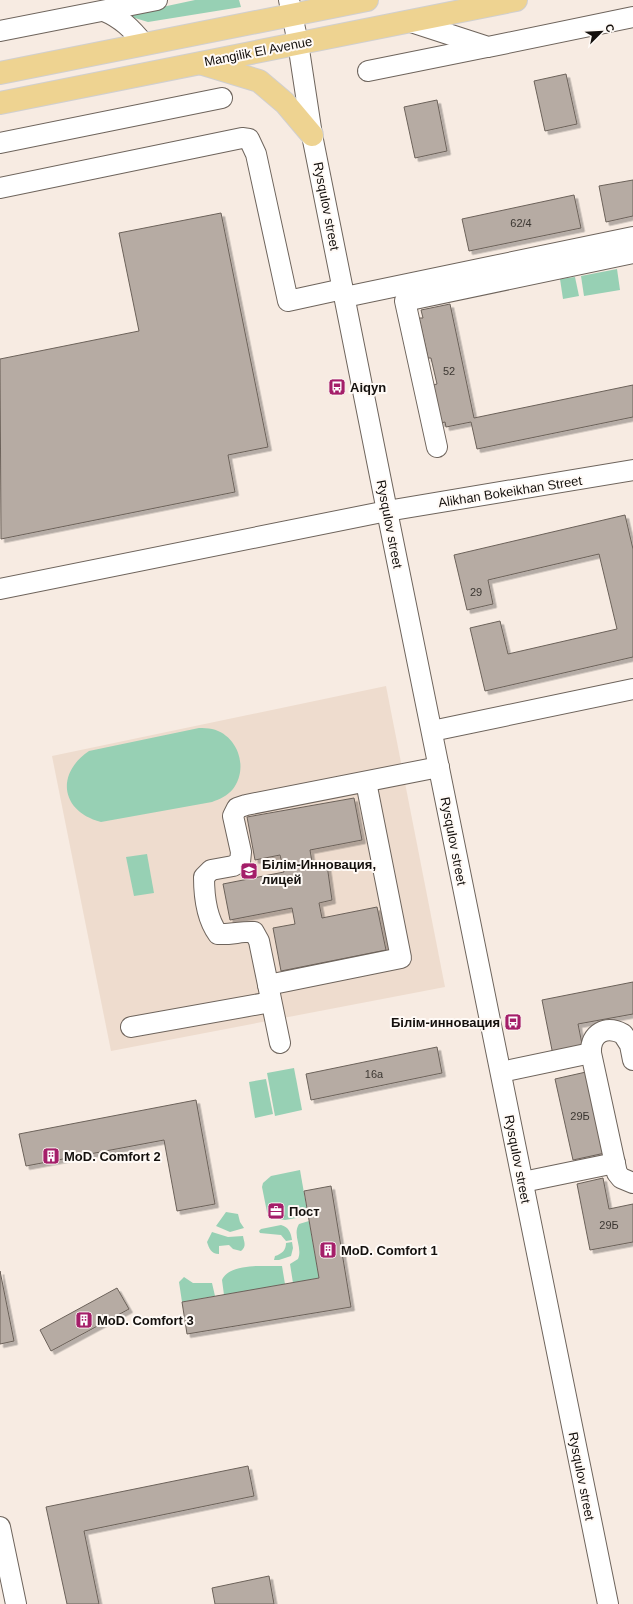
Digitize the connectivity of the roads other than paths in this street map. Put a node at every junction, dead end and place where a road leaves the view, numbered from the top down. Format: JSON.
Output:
{"nodes":[{"id":1,"x":157,"y":0,"type":"edge"},
{"id":2,"x":367,"y":0,"type":"edge"},
{"id":3,"x":516,"y":0,"type":"edge"},
{"id":4,"x":290,"y":8,"type":"edge"},
{"id":5,"x":104,"y":11,"type":"junction"},
{"id":6,"x":633,"y":17,"type":"edge"},
{"id":7,"x":408,"y":21,"type":"junction"},
{"id":8,"x":0,"y":31,"type":"edge"},
{"id":9,"x":298,"y":43,"type":"junction"},
{"id":10,"x":144,"y":44,"type":"junction"},
{"id":11,"x":488,"y":46,"type":"junction"},
{"id":12,"x":200,"y":63,"type":"junction"},
{"id":13,"x":368,"y":71,"type":"dead end"},
{"id":14,"x":0,"y":73,"type":"edge"},
{"id":15,"x":222,"y":98,"type":"dead end"},
{"id":16,"x":2,"y":103,"type":"edge"},
{"id":17,"x":312,"y":134,"type":"junction"},
{"id":18,"x":0,"y":143,"type":"edge"},
{"id":19,"x":0,"y":188,"type":"edge"},
{"id":20,"x":633,"y":237,"type":"edge"},
{"id":21,"x":633,"y":253,"type":"edge"},
{"id":22,"x":344,"y":293,"type":"junction"},
{"id":23,"x":437,"y":447,"type":"dead end"},
{"id":24,"x":633,"y":470,"type":"edge"},
{"id":25,"x":387,"y":511,"type":"junction"},
{"id":26,"x":0,"y":589,"type":"edge"},
{"id":27,"x":633,"y":689,"type":"edge"},
{"id":28,"x":432,"y":731,"type":"junction"},
{"id":29,"x":439,"y":767,"type":"junction"},
{"id":30,"x":366,"y":782,"type":"junction"},
{"id":31,"x":269,"y":994,"type":"junction"},
{"id":32,"x":131,"y":1027,"type":"dead end"},
{"id":33,"x":280,"y":1043,"type":"dead end"},
{"id":34,"x":591,"y":1053,"type":"junction"},
{"id":35,"x":633,"y":1060,"type":"edge"},
{"id":36,"x":501,"y":1072,"type":"junction"},
{"id":37,"x":615,"y":1163,"type":"junction"},
{"id":38,"x":523,"y":1182,"type":"junction"},
{"id":39,"x":633,"y":1183,"type":"edge"},
{"id":40,"x":0,"y":1527,"type":"edge"},
{"id":41,"x":16,"y":1604,"type":"edge"},
{"id":42,"x":608,"y":1604,"type":"edge"}],
"edges":[{"from":1,"to":5,"type":"street"},
{"from":2,"to":4,"type":"main road"},
{"from":3,"to":7,"type":"main road","name":"Mangilik El Avenue"},
{"from":4,"to":9,"type":"street","name":"Rysqulov street"},
{"from":4,"to":10,"type":"main road"},
{"from":5,"to":8,"type":"street"},
{"from":5,"to":10,"type":"street"},
{"from":6,"to":11,"type":"street"},
{"from":7,"to":9,"type":"main road","name":"Mangilik El Avenue"},
{"from":7,"to":11,"type":"street"},
{"from":9,"to":12,"type":"main road","name":"Mangilik El Avenue"},
{"from":9,"to":17,"type":"street","name":"Rysqulov street"},
{"from":10,"to":14,"type":"main road"},
{"from":11,"to":13,"type":"street"},
{"from":12,"to":16,"type":"main road","name":"Mangilik El Avenue"},
{"from":12,"to":17,"type":"main road"},
{"from":15,"to":18,"type":"street"},
{"from":17,"to":22,"type":"street","name":"Rysqulov street"},
{"from":19,"to":22,"type":"street"},
{"from":20,"to":22,"type":"street"},
{"from":21,"to":23,"type":"street"},
{"from":22,"to":25,"type":"street","name":"Rysqulov street"},
{"from":24,"to":25,"type":"street","name":"Alikhan Bokeikhan Street"},
{"from":25,"to":26,"type":"street","name":"Alikhan Bokeikhan Street"},
{"from":25,"to":28,"type":"street","name":"Rysqulov street"},
{"from":27,"to":28,"type":"street"},
{"from":28,"to":29,"type":"street","name":"Rysqulov street"},
{"from":29,"to":30,"type":"street"},
{"from":29,"to":36,"type":"street","name":"Rysqulov street"},
{"from":30,"to":31,"type":"street"},
{"from":30,"to":31,"type":"street"},
{"from":31,"to":32,"type":"street"},
{"from":31,"to":33,"type":"street"},
{"from":34,"to":35,"type":"street"},
{"from":34,"to":36,"type":"street"},
{"from":34,"to":37,"type":"street"},
{"from":36,"to":38,"type":"street","name":"Rysqulov street"},
{"from":37,"to":38,"type":"street"},
{"from":37,"to":39,"type":"street"},
{"from":38,"to":42,"type":"street","name":"Rysqulov street"},
{"from":40,"to":41,"type":"street"}]}
